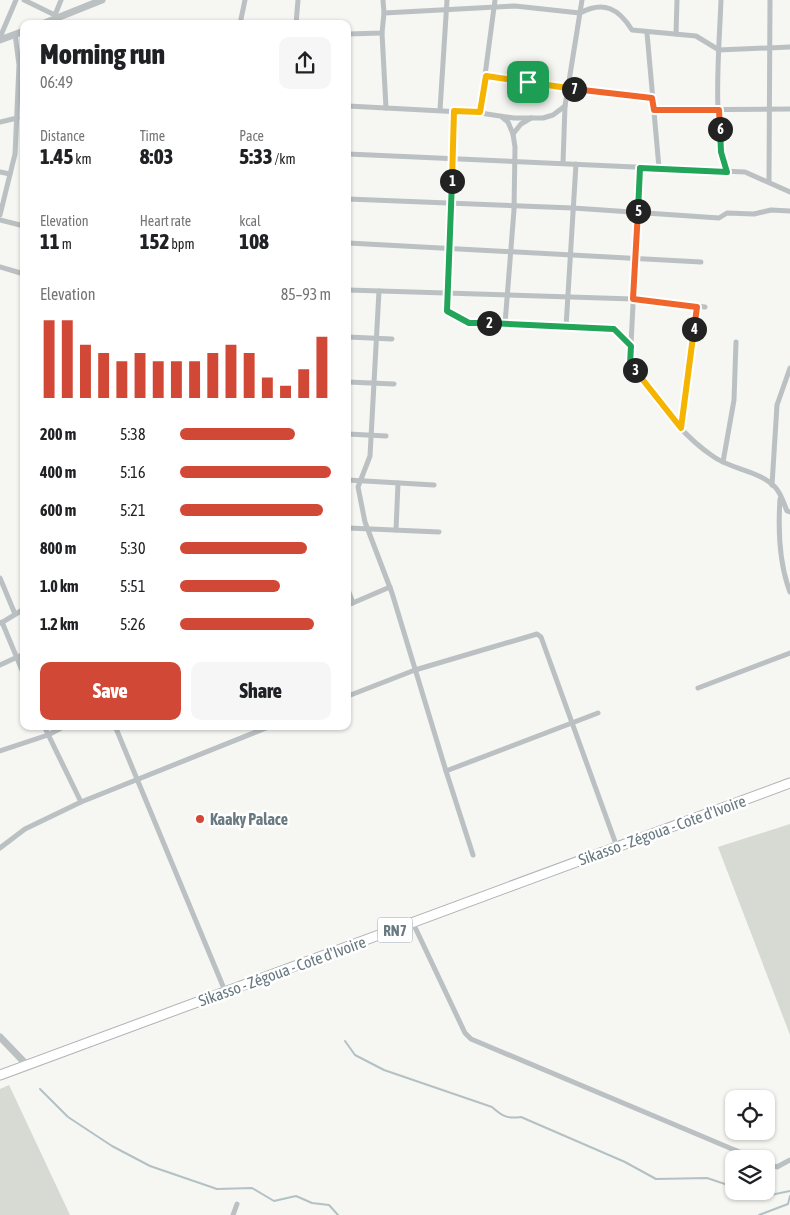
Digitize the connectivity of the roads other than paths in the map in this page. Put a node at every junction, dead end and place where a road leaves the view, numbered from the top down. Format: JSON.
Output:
{"nodes":[{"id":1,"x":16,"y":0,"type":"edge"},
{"id":2,"x":24,"y":0,"type":"edge"},
{"id":3,"x":61,"y":0,"type":"edge"},
{"id":4,"x":102,"y":0,"type":"edge"},
{"id":5,"x":245,"y":0,"type":"edge"},
{"id":6,"x":298,"y":0,"type":"edge"},
{"id":7,"x":383,"y":0,"type":"edge"},
{"id":8,"x":446,"y":0,"type":"edge"},
{"id":9,"x":495,"y":0,"type":"edge"},
{"id":10,"x":582,"y":0,"type":"edge"},
{"id":11,"x":677,"y":0,"type":"edge"},
{"id":12,"x":721,"y":0,"type":"edge"},
{"id":13,"x":770,"y":0,"type":"edge"},
{"id":14,"x":495,"y":7,"type":"junction"},
{"id":15,"x":447,"y":10,"type":"junction"},
{"id":16,"x":384,"y":13,"type":"junction"},
{"id":17,"x":580,"y":14,"type":"junction"},
{"id":18,"x":57,"y":16,"type":"junction"},
{"id":19,"x":50,"y":20,"type":"edge"},
{"id":20,"x":241,"y":20,"type":"edge"},
{"id":21,"x":296,"y":20,"type":"edge"},
{"id":22,"x":20,"y":32,"type":"edge"},
{"id":23,"x":647,"y":32,"type":"junction"},
{"id":24,"x":16,"y":34,"type":"junction"},
{"id":25,"x":351,"y":34,"type":"edge"},
{"id":26,"x":382,"y":34,"type":"junction"},
{"id":27,"x":676,"y":34,"type":"junction"},
{"id":28,"x":2,"y":37,"type":"edge"},
{"id":29,"x":790,"y":47,"type":"edge"},
{"id":30,"x":770,"y":48,"type":"junction"},
{"id":31,"x":719,"y":50,"type":"junction"},
{"id":32,"x":486,"y":76,"type":"junction"},
{"id":33,"x":569,"y":88,"type":"junction"},
{"id":34,"x":652,"y":98,"type":"junction"},
{"id":35,"x":351,"y":106,"type":"edge"},
{"id":36,"x":565,"y":106,"type":"junction"},
{"id":37,"x":386,"y":108,"type":"junction"},
{"id":38,"x":770,"y":109,"type":"junction"},
{"id":39,"x":790,"y":109,"type":"edge"},
{"id":40,"x":440,"y":110,"type":"junction"},
{"id":41,"x":654,"y":110,"type":"junction"},
{"id":42,"x":719,"y":110,"type":"junction"},
{"id":43,"x":454,"y":111,"type":"junction"},
{"id":44,"x":480,"y":112,"type":"junction"},
{"id":45,"x":499,"y":116,"type":"junction"},
{"id":46,"x":17,"y":118,"type":"junction"},
{"id":47,"x":531,"y":118,"type":"junction"},
{"id":48,"x":0,"y":122,"type":"edge"},
{"id":49,"x":513,"y":134,"type":"junction"},
{"id":50,"x":351,"y":154,"type":"edge"},
{"id":51,"x":452,"y":159,"type":"junction"},
{"id":52,"x":514,"y":161,"type":"junction"},
{"id":53,"x":562,"y":163,"type":"junction"},
{"id":54,"x":576,"y":164,"type":"junction"},
{"id":55,"x":640,"y":168,"type":"junction"},
{"id":56,"x":659,"y":168,"type":"junction"},
{"id":57,"x":0,"y":172,"type":"edge"},
{"id":58,"x":727,"y":172,"type":"junction"},
{"id":59,"x":10,"y":174,"type":"junction"},
{"id":60,"x":769,"y":182,"type":"junction"},
{"id":61,"x":790,"y":192,"type":"edge"},
{"id":62,"x":351,"y":198,"type":"edge"},
{"id":63,"x":451,"y":203,"type":"junction"},
{"id":64,"x":514,"y":206,"type":"junction"},
{"id":65,"x":573,"y":208,"type":"junction"},
{"id":66,"x":790,"y":211,"type":"edge"},
{"id":67,"x":638,"y":214,"type":"junction"},
{"id":68,"x":0,"y":215,"type":"edge"},
{"id":69,"x":0,"y":220,"type":"edge"},
{"id":70,"x":20,"y":225,"type":"edge"},
{"id":71,"x":351,"y":243,"type":"edge"},
{"id":72,"x":449,"y":249,"type":"junction"},
{"id":73,"x":510,"y":252,"type":"junction"},
{"id":74,"x":570,"y":255,"type":"junction"},
{"id":75,"x":636,"y":258,"type":"junction"},
{"id":76,"x":701,"y":262,"type":"dead end"},
{"id":77,"x":0,"y":267,"type":"edge"},
{"id":78,"x":20,"y":273,"type":"edge"},
{"id":79,"x":351,"y":290,"type":"edge"},
{"id":80,"x":380,"y":291,"type":"junction"},
{"id":81,"x":448,"y":293,"type":"junction"},
{"id":82,"x":507,"y":296,"type":"junction"},
{"id":83,"x":567,"y":298,"type":"junction"},
{"id":84,"x":633,"y":299,"type":"junction"},
{"id":85,"x":697,"y":307,"type":"junction"},
{"id":86,"x":705,"y":308,"type":"dead end"},
{"id":87,"x":505,"y":324,"type":"junction"},
{"id":88,"x":566,"y":327,"type":"junction"},
{"id":89,"x":351,"y":337,"type":"edge"},
{"id":90,"x":376,"y":338,"type":"junction"},
{"id":91,"x":392,"y":339,"type":"dead end"},
{"id":92,"x":736,"y":342,"type":"dead end"},
{"id":93,"x":631,"y":346,"type":"junction"},
{"id":94,"x":790,"y":368,"type":"edge"},
{"id":95,"x":351,"y":382,"type":"edge"},
{"id":96,"x":373,"y":383,"type":"junction"},
{"id":97,"x":394,"y":384,"type":"dead end"},
{"id":98,"x":681,"y":428,"type":"junction"},
{"id":99,"x":351,"y":434,"type":"edge"},
{"id":100,"x":371,"y":436,"type":"junction"},
{"id":101,"x":386,"y":436,"type":"dead end"},
{"id":102,"x":723,"y":462,"type":"junction"},
{"id":103,"x":351,"y":480,"type":"edge"},
{"id":104,"x":360,"y":481,"type":"junction"},
{"id":105,"x":398,"y":483,"type":"junction"},
{"id":106,"x":434,"y":484,"type":"dead end"},
{"id":107,"x":772,"y":485,"type":"junction"},
{"id":108,"x":781,"y":497,"type":"junction"},
{"id":109,"x":790,"y":512,"type":"edge"},
{"id":110,"x":351,"y":528,"type":"edge"},
{"id":111,"x":367,"y":529,"type":"junction"},
{"id":112,"x":396,"y":530,"type":"junction"},
{"id":113,"x":439,"y":532,"type":"dead end"},
{"id":114,"x":0,"y":578,"type":"edge"},
{"id":115,"x":390,"y":587,"type":"junction"},
{"id":116,"x":790,"y":592,"type":"edge"},
{"id":117,"x":351,"y":604,"type":"edge"},
{"id":118,"x":20,"y":611,"type":"edge"},
{"id":119,"x":15,"y":614,"type":"junction"},
{"id":120,"x":1,"y":623,"type":"edge"},
{"id":121,"x":790,"y":653,"type":"edge"},
{"id":122,"x":20,"y":656,"type":"edge"},
{"id":123,"x":17,"y":658,"type":"junction"},
{"id":124,"x":0,"y":665,"type":"edge"},
{"id":125,"x":20,"y":665,"type":"edge"},
{"id":126,"x":415,"y":670,"type":"junction"},
{"id":127,"x":698,"y":688,"type":"dead end"},
{"id":128,"x":351,"y":695,"type":"edge"},
{"id":129,"x":598,"y":713,"type":"dead end"},
{"id":130,"x":572,"y":723,"type":"junction"},
{"id":131,"x":46,"y":730,"type":"edge"},
{"id":132,"x":57,"y":730,"type":"edge"},
{"id":133,"x":117,"y":730,"type":"edge"},
{"id":134,"x":261,"y":730,"type":"edge"},
{"id":135,"x":48,"y":735,"type":"junction"},
{"id":136,"x":0,"y":751,"type":"edge"},
{"id":137,"x":446,"y":771,"type":"junction"},
{"id":138,"x":136,"y":779,"type":"junction"},
{"id":139,"x":790,"y":783,"type":"edge"},
{"id":140,"x":81,"y":802,"type":"junction"},
{"id":141,"x":617,"y":846,"type":"junction"},
{"id":142,"x":0,"y":848,"type":"edge"},
{"id":143,"x":473,"y":856,"type":"dead end"},
{"id":144,"x":413,"y":923,"type":"junction"},
{"id":145,"x":225,"y":991,"type":"junction"},
{"id":146,"x":0,"y":1037,"type":"edge"},
{"id":147,"x":26,"y":1064,"type":"junction"},
{"id":148,"x":0,"y":1075,"type":"edge"},
{"id":149,"x":735,"y":1150,"type":"edge"},
{"id":150,"x":790,"y":1160,"type":"edge"},
{"id":151,"x":775,"y":1167,"type":"edge"},
{"id":152,"x":236,"y":1204,"type":"dead end"},
{"id":153,"x":233,"y":1215,"type":"edge"}],
"edges":[{"from":1,"to":28,"type":"street"},
{"from":2,"to":18,"type":"street"},
{"from":3,"to":18,"type":"street"},
{"from":4,"to":18,"type":"street"},
{"from":5,"to":20,"type":"street"},
{"from":6,"to":21,"type":"street"},
{"from":7,"to":16,"type":"street"},
{"from":8,"to":15,"type":"street"},
{"from":9,"to":14,"type":"street"},
{"from":10,"to":17,"type":"street"},
{"from":11,"to":27,"type":"street"},
{"from":12,"to":31,"type":"street"},
{"from":13,"to":30,"type":"street"},
{"from":14,"to":15,"type":"street"},
{"from":14,"to":17,"type":"street"},
{"from":14,"to":32,"type":"street"},
{"from":15,"to":16,"type":"street"},
{"from":15,"to":40,"type":"street"},
{"from":16,"to":26,"type":"street"},
{"from":17,"to":23,"type":"street"},
{"from":17,"to":33,"type":"street"},
{"from":18,"to":19,"type":"street"},
{"from":22,"to":24,"type":"street"},
{"from":23,"to":27,"type":"street"},
{"from":23,"to":34,"type":"street"},
{"from":24,"to":28,"type":"street"},
{"from":24,"to":46,"type":"street"},
{"from":25,"to":26,"type":"street"},
{"from":26,"to":37,"type":"street"},
{"from":27,"to":31,"type":"street"},
{"from":29,"to":30,"type":"street"},
{"from":30,"to":31,"type":"street"},
{"from":30,"to":38,"type":"street"},
{"from":31,"to":42,"type":"street"},
{"from":32,"to":33,"type":"street"},
{"from":32,"to":44,"type":"street"},
{"from":33,"to":34,"type":"street"},
{"from":33,"to":36,"type":"street"},
{"from":34,"to":41,"type":"street"},
{"from":35,"to":37,"type":"street"},
{"from":36,"to":47,"type":"street"},
{"from":36,"to":53,"type":"street"},
{"from":37,"to":40,"type":"street"},
{"from":38,"to":39,"type":"street"},
{"from":38,"to":42,"type":"street"},
{"from":38,"to":60,"type":"street"},
{"from":40,"to":43,"type":"street"},
{"from":41,"to":42,"type":"street"},
{"from":41,"to":56,"type":"street"},
{"from":42,"to":58,"type":"street"},
{"from":43,"to":44,"type":"street"},
{"from":43,"to":51,"type":"street"},
{"from":44,"to":45,"type":"street"},
{"from":45,"to":47,"type":"street"},
{"from":45,"to":49,"type":"street"},
{"from":46,"to":48,"type":"street"},
{"from":46,"to":59,"type":"street"},
{"from":47,"to":49,"type":"street"},
{"from":49,"to":52,"type":"street"},
{"from":50,"to":51,"type":"street"},
{"from":51,"to":52,"type":"street"},
{"from":51,"to":63,"type":"street"},
{"from":52,"to":53,"type":"street"},
{"from":52,"to":64,"type":"street"},
{"from":53,"to":54,"type":"street"},
{"from":54,"to":55,"type":"street"},
{"from":54,"to":65,"type":"street"},
{"from":55,"to":56,"type":"street"},
{"from":55,"to":67,"type":"street"},
{"from":56,"to":58,"type":"street"},
{"from":57,"to":59,"type":"street"},
{"from":58,"to":60,"type":"street"},
{"from":59,"to":68,"type":"street"},
{"from":60,"to":61,"type":"street"},
{"from":62,"to":63,"type":"street"},
{"from":63,"to":64,"type":"street"},
{"from":63,"to":72,"type":"street"},
{"from":64,"to":65,"type":"street"},
{"from":64,"to":73,"type":"street"},
{"from":65,"to":67,"type":"street"},
{"from":65,"to":74,"type":"street"},
{"from":66,"to":67,"type":"street"},
{"from":67,"to":75,"type":"street"},
{"from":69,"to":70,"type":"street"},
{"from":71,"to":72,"type":"street"},
{"from":72,"to":73,"type":"street"},
{"from":72,"to":81,"type":"street"},
{"from":73,"to":74,"type":"street"},
{"from":73,"to":82,"type":"street"},
{"from":74,"to":75,"type":"street"},
{"from":74,"to":83,"type":"street"},
{"from":75,"to":76,"type":"street"},
{"from":75,"to":84,"type":"street"},
{"from":77,"to":78,"type":"street"},
{"from":79,"to":80,"type":"street"},
{"from":80,"to":81,"type":"street"},
{"from":80,"to":90,"type":"street"},
{"from":81,"to":82,"type":"street"},
{"from":81,"to":87,"type":"street"},
{"from":82,"to":83,"type":"street"},
{"from":82,"to":87,"type":"street"},
{"from":83,"to":84,"type":"street"},
{"from":83,"to":88,"type":"street"},
{"from":84,"to":85,"type":"street"},
{"from":84,"to":93,"type":"street"},
{"from":85,"to":86,"type":"street"},
{"from":85,"to":98,"type":"street"},
{"from":87,"to":88,"type":"street"},
{"from":88,"to":93,"type":"street"},
{"from":89,"to":90,"type":"street"},
{"from":90,"to":91,"type":"street"},
{"from":90,"to":96,"type":"street"},
{"from":92,"to":102,"type":"street"},
{"from":93,"to":98,"type":"street"},
{"from":94,"to":107,"type":"street"},
{"from":95,"to":96,"type":"street"},
{"from":96,"to":97,"type":"street"},
{"from":96,"to":100,"type":"street"},
{"from":98,"to":102,"type":"street"},
{"from":99,"to":100,"type":"street"},
{"from":100,"to":101,"type":"street"},
{"from":100,"to":104,"type":"street"},
{"from":102,"to":107,"type":"street"},
{"from":103,"to":104,"type":"street"},
{"from":104,"to":105,"type":"street"},
{"from":104,"to":111,"type":"street"},
{"from":105,"to":106,"type":"street"},
{"from":105,"to":112,"type":"street"},
{"from":107,"to":108,"type":"street"},
{"from":108,"to":109,"type":"street"},
{"from":108,"to":116,"type":"street"},
{"from":110,"to":111,"type":"street"},
{"from":111,"to":112,"type":"street"},
{"from":111,"to":115,"type":"street"},
{"from":112,"to":113,"type":"street"},
{"from":114,"to":119,"type":"street"},
{"from":115,"to":117,"type":"street"},
{"from":115,"to":126,"type":"street"},
{"from":118,"to":119,"type":"street"},
{"from":119,"to":120,"type":"street"},
{"from":120,"to":123,"type":"street"},
{"from":121,"to":127,"type":"street"},
{"from":122,"to":123,"type":"street"},
{"from":123,"to":124,"type":"street"},
{"from":123,"to":125,"type":"street"},
{"from":126,"to":128,"type":"street"},
{"from":126,"to":130,"type":"street"},
{"from":126,"to":137,"type":"street"},
{"from":129,"to":130,"type":"street"},
{"from":130,"to":137,"type":"street"},
{"from":130,"to":141,"type":"street"},
{"from":131,"to":135,"type":"street"},
{"from":132,"to":135,"type":"street"},
{"from":133,"to":138,"type":"street"},
{"from":134,"to":138,"type":"street"},
{"from":135,"to":136,"type":"street"},
{"from":135,"to":140,"type":"street"},
{"from":137,"to":143,"type":"street"},
{"from":138,"to":140,"type":"street"},
{"from":138,"to":145,"type":"street"},
{"from":139,"to":141,"type":"highway","name":"Sikasso - Zégoua - Cote d'Ivoire","number":"RN7"},
{"from":140,"to":142,"type":"street"},
{"from":141,"to":144,"type":"highway","name":"Sikasso - Zégoua - Cote d'Ivoire","number":"RN7"},
{"from":144,"to":145,"type":"highway","name":"Sikasso - Zégoua - Cote d'Ivoire","number":"RN7"},
{"from":144,"to":149,"type":"street"},
{"from":145,"to":147,"type":"highway","name":"Sikasso - Zégoua - Cote d'Ivoire","number":"RN7"},
{"from":146,"to":147,"type":"street"},
{"from":147,"to":148,"type":"highway","name":"Sikasso - Zégoua - Cote d'Ivoire","number":"RN7"},
{"from":150,"to":151,"type":"street"},
{"from":152,"to":153,"type":"street"}]}
